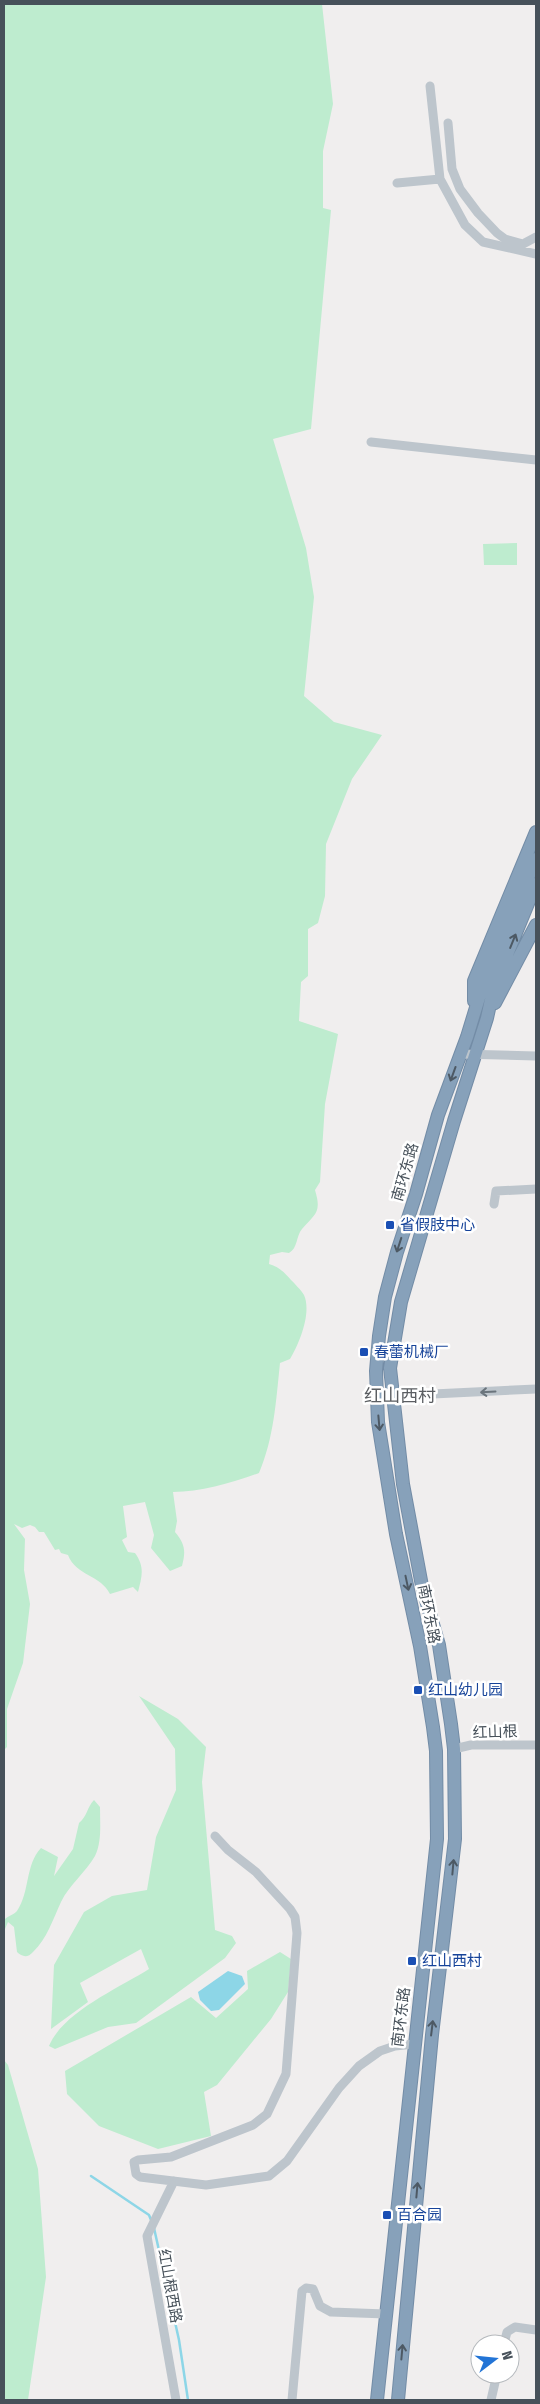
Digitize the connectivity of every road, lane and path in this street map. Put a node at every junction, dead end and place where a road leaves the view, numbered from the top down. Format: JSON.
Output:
{"nodes":[{"id":1,"x":430,"y":86,"type":"dead end"},
{"id":2,"x":448,"y":123,"type":"dead end"},
{"id":3,"x":440,"y":179,"type":"junction"},
{"id":4,"x":397,"y":183,"type":"dead end"},
{"id":5,"x":536,"y":237,"type":"edge"},
{"id":6,"x":517,"y":246,"type":"junction"},
{"id":7,"x":536,"y":254,"type":"edge"},
{"id":8,"x":371,"y":442,"type":"dead end"},
{"id":9,"x":536,"y":460,"type":"edge"},
{"id":10,"x":536,"y":832,"type":"edge"},
{"id":11,"x":536,"y":859,"type":"edge"},
{"id":12,"x":536,"y":884,"type":"edge"},
{"id":13,"x":536,"y":925,"type":"edge"},
{"id":14,"x":490,"y":982,"type":"junction"},
{"id":15,"x":475,"y":1011,"type":"junction"},
{"id":16,"x":487,"y":1018,"type":"junction"},
{"id":17,"x":460,"y":1054,"type":"junction"},
{"id":18,"x":475,"y":1054,"type":"junction"},
{"id":19,"x":536,"y":1056,"type":"edge"},
{"id":20,"x":536,"y":1190,"type":"edge"},
{"id":21,"x":494,"y":1204,"type":"dead end"},
{"id":22,"x":536,"y":1390,"type":"edge"},
{"id":23,"x":392,"y":1396,"type":"junction"},
{"id":24,"x":536,"y":1745,"type":"edge"},
{"id":25,"x":454,"y":1749,"type":"junction"},
{"id":26,"x":436,"y":1751,"type":"junction"},
{"id":27,"x":216,"y":1836,"type":"dead end"},
{"id":28,"x":414,"y":2044,"type":"junction"},
{"id":29,"x":174,"y":2181,"type":"junction"},
{"id":30,"x":386,"y":2314,"type":"junction"},
{"id":31,"x":536,"y":2330,"type":"edge"},
{"id":32,"x":506,"y":2334,"type":"edge"},
{"id":33,"x":495,"y":2384,"type":"edge"},
{"id":34,"x":176,"y":2400,"type":"edge"},
{"id":35,"x":292,"y":2400,"type":"edge"},
{"id":36,"x":377,"y":2400,"type":"edge"},
{"id":37,"x":398,"y":2400,"type":"edge"},
{"id":38,"x":491,"y":2400,"type":"edge"}],
"edges":[{"from":1,"to":3,"type":"street"},
{"from":2,"to":6,"type":"street"},
{"from":3,"to":4,"type":"street"},
{"from":3,"to":6,"type":"street"},
{"from":5,"to":6,"type":"street"},
{"from":6,"to":7,"type":"street"},
{"from":8,"to":9,"type":"street"},
{"from":10,"to":15,"type":"highway"},
{"from":11,"to":14,"type":"highway","name":"南环东路"},
{"from":14,"to":12,"type":"highway","name":"南环东路","one_way":true},
{"from":13,"to":16,"type":"highway"},
{"from":14,"to":15,"type":"highway","name":"南环东路"},
{"from":14,"to":16,"type":"highway","name":"南环东路"},
{"from":15,"to":17,"type":"highway","name":"南环东路"},
{"from":16,"to":18,"type":"highway","name":"南环东路"},
{"from":17,"to":18,"type":"street"},
{"from":17,"to":26,"type":"highway","name":"南环东路","one_way":true},
{"from":18,"to":19,"type":"street"},
{"from":18,"to":23,"type":"highway","name":"南环东路"},
{"from":20,"to":21,"type":"street"},
{"from":22,"to":23,"type":"street","one_way":true},
{"from":23,"to":25,"type":"highway","name":"南环东路"},
{"from":24,"to":25,"type":"street","name":"红山根"},
{"from":25,"to":26,"type":"highway"},
{"from":37,"to":25,"type":"highway","name":"南环东路","one_way":true},
{"from":26,"to":28,"type":"highway","name":"南环东路"},
{"from":27,"to":29,"type":"street"},
{"from":28,"to":29,"type":"street"},
{"from":28,"to":30,"type":"highway","name":"南环东路"},
{"from":29,"to":34,"type":"street","name":"红山根西路"},
{"from":30,"to":35,"type":"street"},
{"from":30,"to":36,"type":"highway","name":"南环东路"},
{"from":31,"to":32,"type":"street"},
{"from":33,"to":38,"type":"street"}]}
